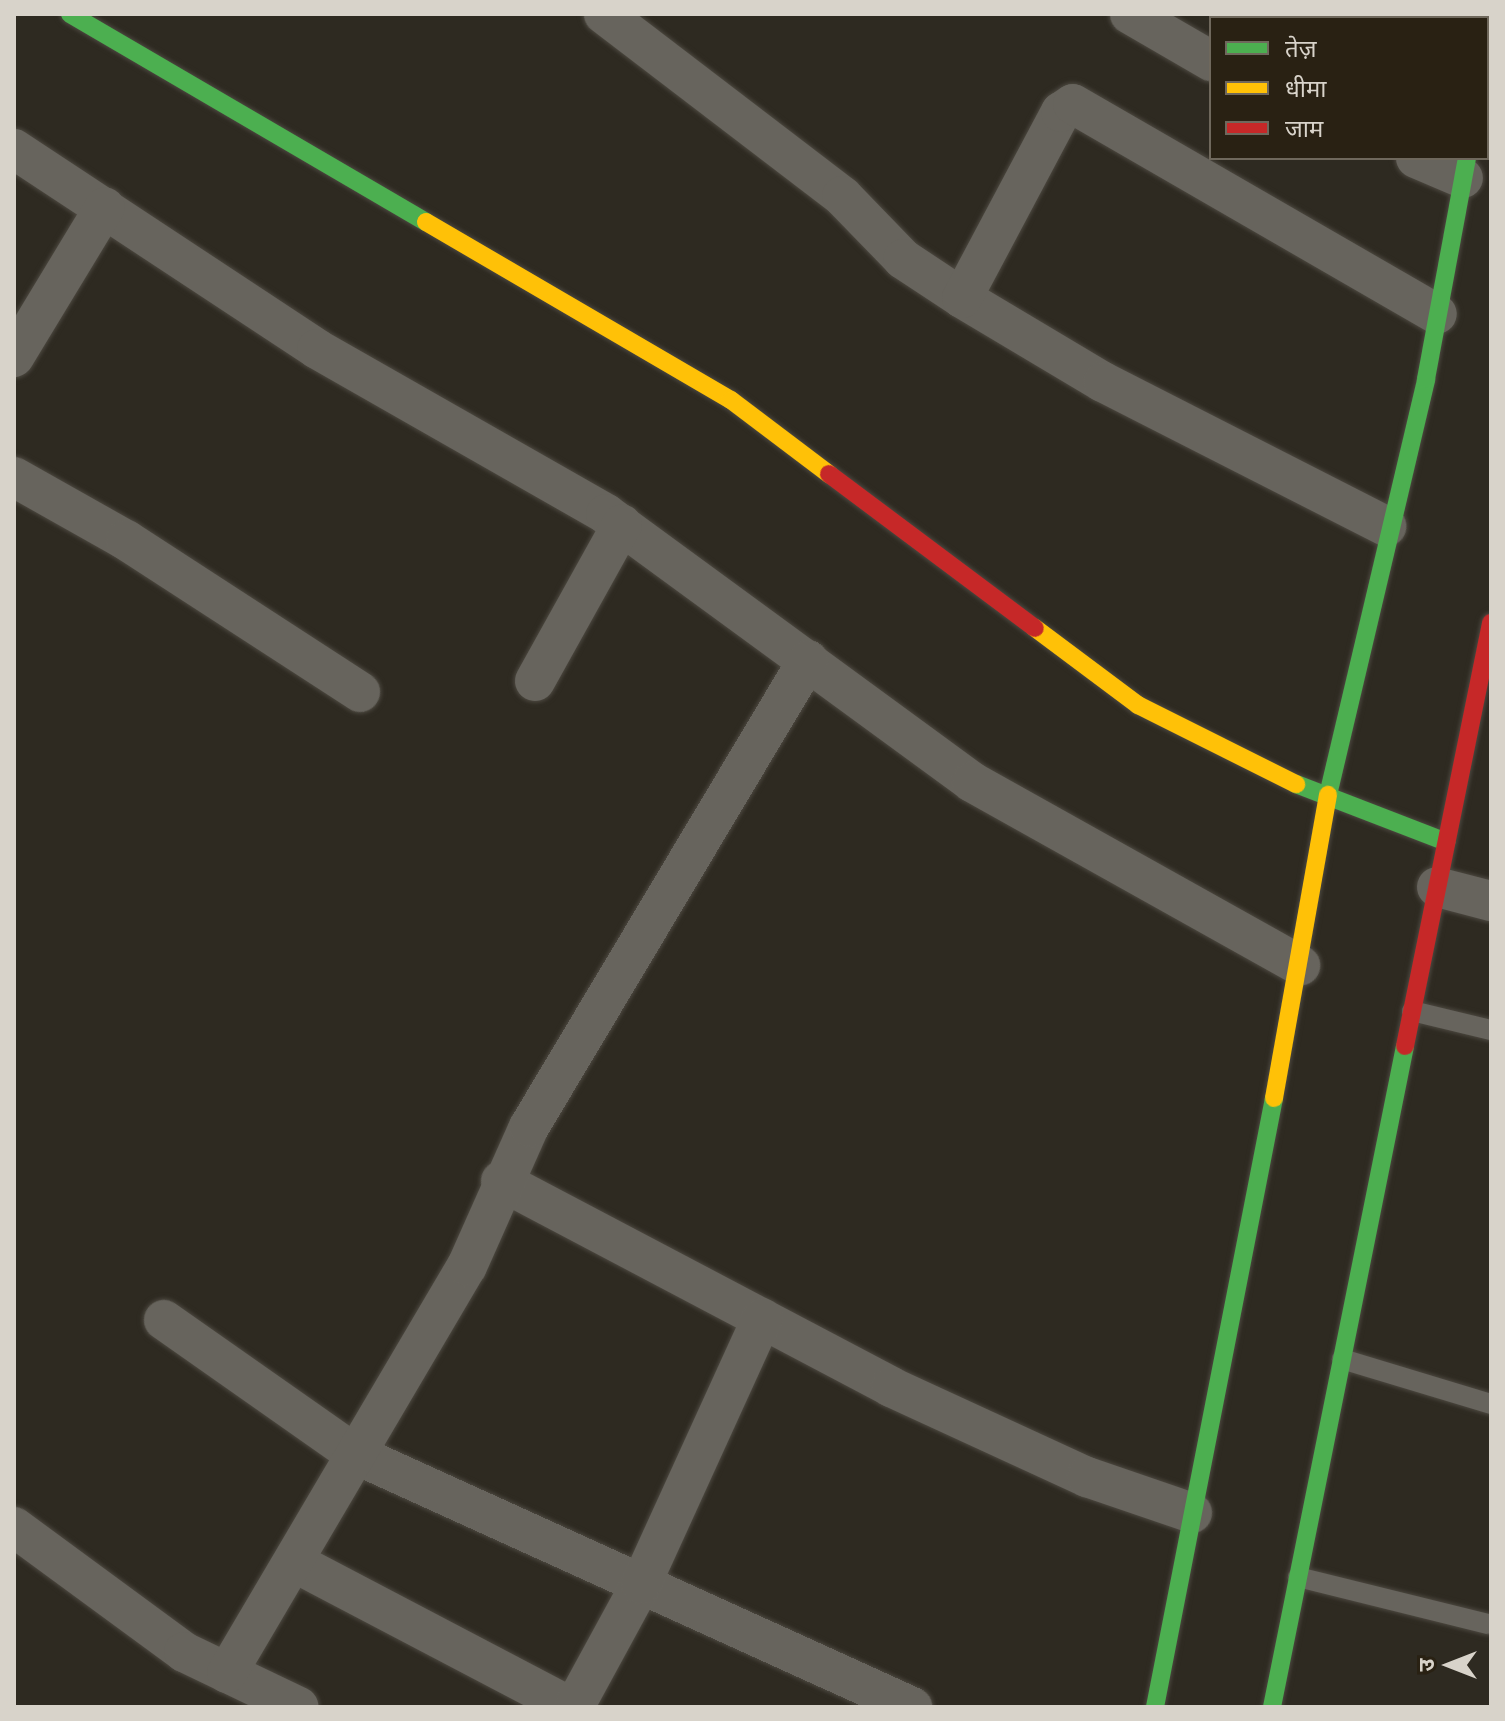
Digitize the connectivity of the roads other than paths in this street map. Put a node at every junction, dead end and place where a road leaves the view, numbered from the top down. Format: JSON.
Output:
{"nodes":[{"id":1,"x":70,"y":14,"type":"edge"},
{"id":2,"x":604,"y":14,"type":"edge"},
{"id":3,"x":1130,"y":14,"type":"edge"},
{"id":4,"x":1209,"y":60,"type":"edge"},
{"id":5,"x":14,"y":149,"type":"edge"},
{"id":6,"x":1426,"y":160,"type":"edge"},
{"id":7,"x":1465,"y":168,"type":"edge"},
{"id":8,"x":105,"y":207,"type":"junction"},
{"id":9,"x":962,"y":298,"type":"junction"},
{"id":10,"x":1437,"y":314,"type":"junction"},
{"id":11,"x":14,"y":357,"type":"edge"},
{"id":12,"x":14,"y":477,"type":"edge"},
{"id":13,"x":622,"y":525,"type":"junction"},
{"id":14,"x":1386,"y":526,"type":"junction"},
{"id":15,"x":1491,"y":623,"type":"edge"},
{"id":16,"x":808,"y":660,"type":"junction"},
{"id":17,"x":535,"y":681,"type":"dead end"},
{"id":18,"x":360,"y":692,"type":"dead end"},
{"id":19,"x":1325,"y":798,"type":"junction"},
{"id":20,"x":1446,"y":842,"type":"junction"},
{"id":21,"x":1437,"y":887,"type":"junction"},
{"id":22,"x":1491,"y":901,"type":"edge"},
{"id":23,"x":1300,"y":965,"type":"junction"},
{"id":24,"x":1412,"y":1011,"type":"junction"},
{"id":25,"x":1491,"y":1030,"type":"edge"},
{"id":26,"x":501,"y":1181,"type":"junction"},
{"id":27,"x":762,"y":1318,"type":"junction"},
{"id":28,"x":164,"y":1320,"type":"dead end"},
{"id":29,"x":1342,"y":1359,"type":"junction"},
{"id":30,"x":1491,"y":1404,"type":"edge"},
{"id":31,"x":355,"y":1454,"type":"junction"},
{"id":32,"x":1192,"y":1513,"type":"junction"},
{"id":33,"x":14,"y":1527,"type":"edge"},
{"id":34,"x":294,"y":1562,"type":"junction"},
{"id":35,"x":1298,"y":1577,"type":"junction"},
{"id":36,"x":641,"y":1584,"type":"junction"},
{"id":37,"x":1488,"y":1624,"type":"dead end"},
{"id":38,"x":227,"y":1673,"type":"junction"},
{"id":39,"x":299,"y":1707,"type":"edge"},
{"id":40,"x":572,"y":1707,"type":"edge"},
{"id":41,"x":912,"y":1707,"type":"edge"},
{"id":42,"x":1155,"y":1707,"type":"edge"},
{"id":43,"x":1272,"y":1707,"type":"edge"}],
"edges":[{"from":1,"to":19,"type":"street"},
{"from":2,"to":9,"type":"street"},
{"from":3,"to":4,"type":"street"},
{"from":5,"to":8,"type":"street"},
{"from":6,"to":7,"type":"street"},
{"from":7,"to":10,"type":"street"},
{"from":8,"to":11,"type":"street"},
{"from":8,"to":13,"type":"street"},
{"from":9,"to":10,"type":"street"},
{"from":9,"to":14,"type":"street"},
{"from":10,"to":14,"type":"street"},
{"from":12,"to":18,"type":"street"},
{"from":13,"to":16,"type":"street"},
{"from":13,"to":17,"type":"street"},
{"from":14,"to":19,"type":"street"},
{"from":15,"to":20,"type":"street"},
{"from":16,"to":23,"type":"street"},
{"from":16,"to":26,"type":"street"},
{"from":19,"to":20,"type":"street"},
{"from":19,"to":23,"type":"street"},
{"from":20,"to":21,"type":"street"},
{"from":21,"to":22,"type":"street"},
{"from":21,"to":24,"type":"street"},
{"from":23,"to":32,"type":"street"},
{"from":24,"to":25,"type":"lane"},
{"from":24,"to":29,"type":"street"},
{"from":26,"to":27,"type":"street"},
{"from":26,"to":31,"type":"street"},
{"from":27,"to":32,"type":"street"},
{"from":27,"to":36,"type":"street"},
{"from":28,"to":31,"type":"street"},
{"from":29,"to":30,"type":"lane"},
{"from":29,"to":35,"type":"street"},
{"from":31,"to":34,"type":"street"},
{"from":31,"to":36,"type":"street"},
{"from":32,"to":42,"type":"street"},
{"from":33,"to":38,"type":"street"},
{"from":34,"to":38,"type":"street"},
{"from":34,"to":40,"type":"street"},
{"from":35,"to":37,"type":"lane"},
{"from":35,"to":43,"type":"street"},
{"from":36,"to":40,"type":"street"},
{"from":36,"to":41,"type":"street"},
{"from":38,"to":39,"type":"street"}]}
